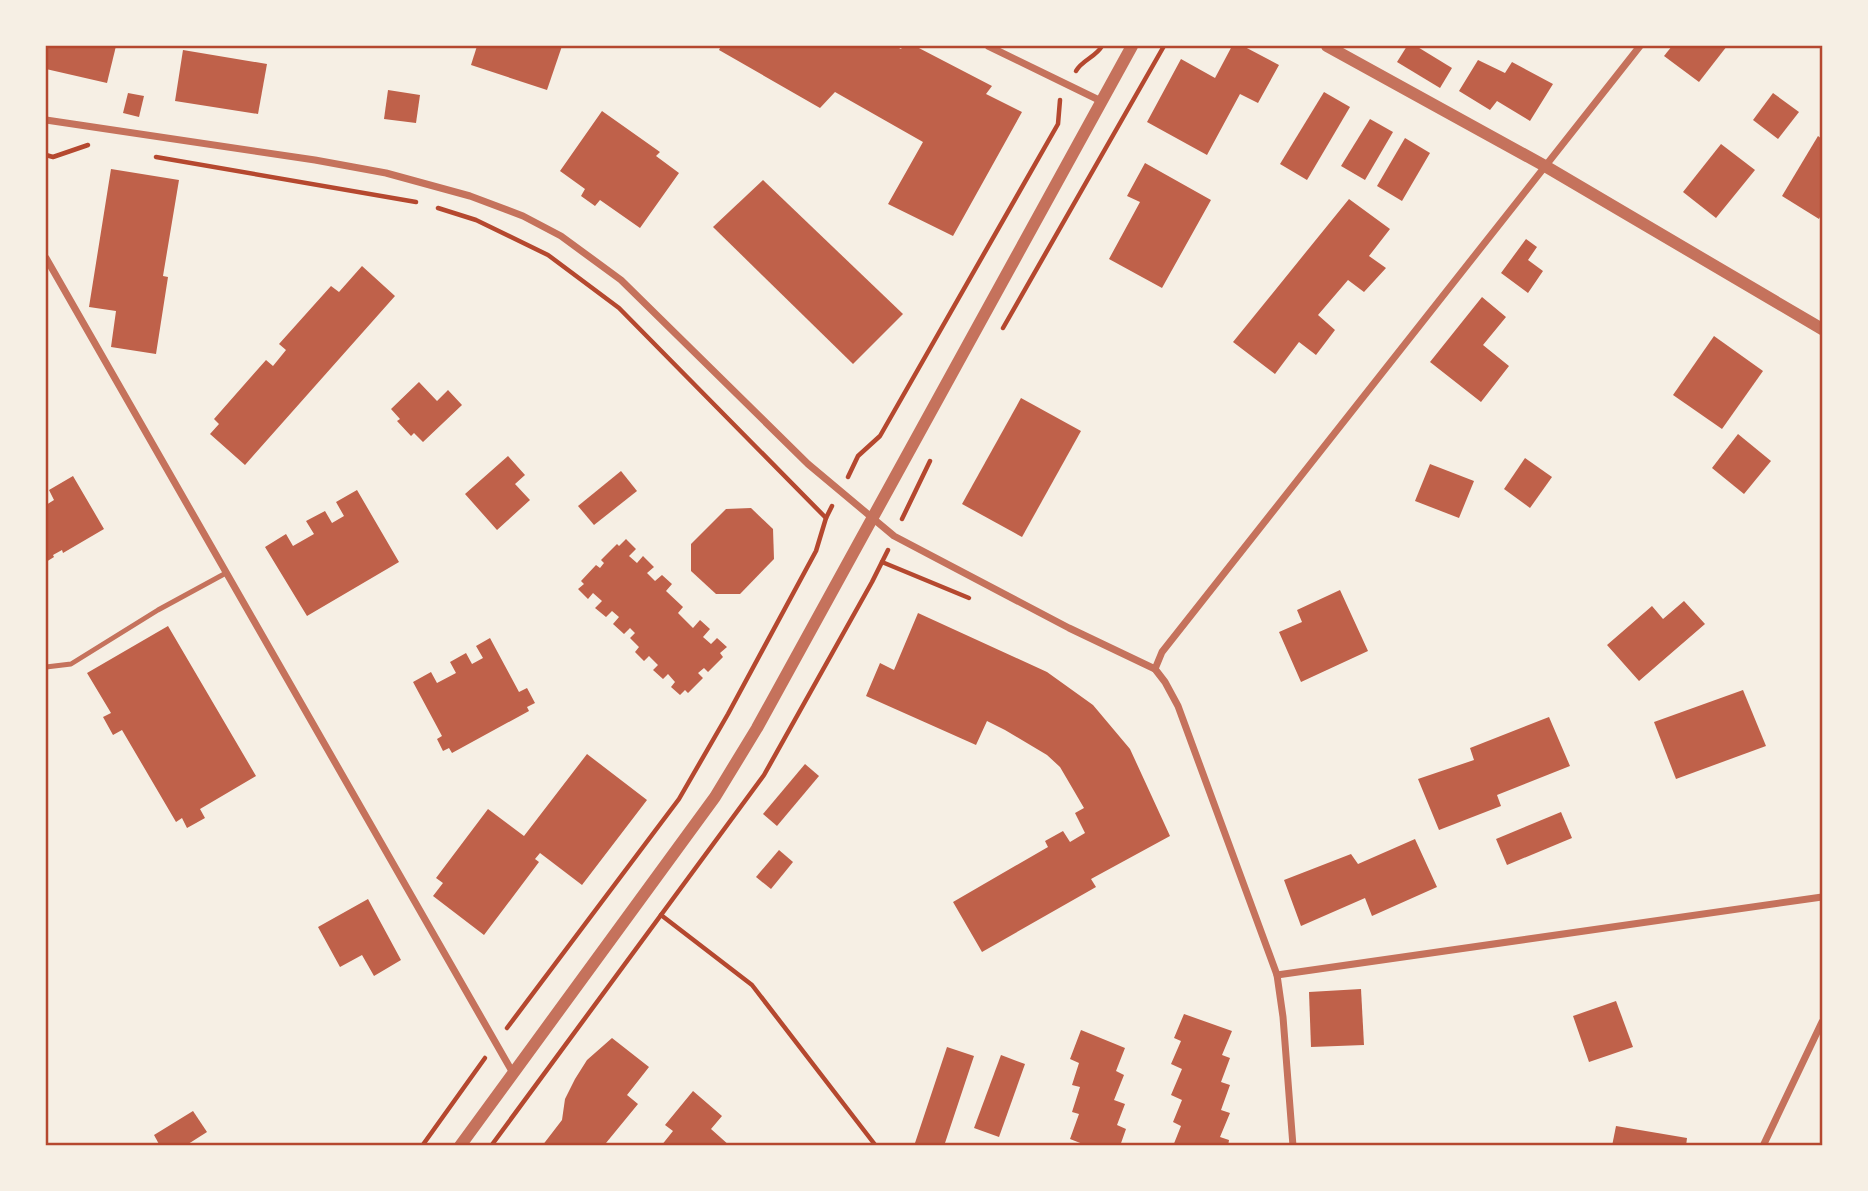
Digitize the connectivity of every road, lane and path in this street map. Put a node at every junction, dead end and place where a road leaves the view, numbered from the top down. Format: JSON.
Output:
{"nodes":[{"id":1,"x":988,"y":46,"type":"edge"},
{"id":2,"x":1102,"y":46,"type":"edge"},
{"id":3,"x":1132,"y":46,"type":"edge"},
{"id":4,"x":1327,"y":46,"type":"edge"},
{"id":5,"x":1640,"y":46,"type":"edge"},
{"id":6,"x":1069,"y":85,"type":"junction"},
{"id":7,"x":1101,"y":101,"type":"junction"},
{"id":8,"x":46,"y":120,"type":"edge"},
{"id":9,"x":100,"y":147,"type":"dead end"},
{"id":10,"x":46,"y":155,"type":"edge"},
{"id":11,"x":154,"y":156,"type":"dead end"},
{"id":12,"x":1545,"y":166,"type":"junction"},
{"id":13,"x":420,"y":203,"type":"dead end"},
{"id":14,"x":431,"y":206,"type":"dead end"},
{"id":15,"x":46,"y":258,"type":"edge"},
{"id":16,"x":1822,"y":329,"type":"edge"},
{"id":17,"x":841,"y":490,"type":"junction"},
{"id":18,"x":871,"y":517,"type":"junction"},
{"id":19,"x":826,"y":518,"type":"junction"},
{"id":20,"x":882,"y":562,"type":"dead end"},
{"id":21,"x":226,"y":573,"type":"junction"},
{"id":22,"x":970,"y":598,"type":"dead end"},
{"id":23,"x":46,"y":667,"type":"edge"},
{"id":24,"x":1155,"y":669,"type":"junction"},
{"id":25,"x":1822,"y":897,"type":"edge"},
{"id":26,"x":661,"y":915,"type":"dead end"},
{"id":27,"x":1277,"y":975,"type":"junction"},
{"id":28,"x":1822,"y":1022,"type":"edge"},
{"id":29,"x":496,"y":1043,"type":"junction"},
{"id":30,"x":513,"y":1073,"type":"junction"},
{"id":31,"x":422,"y":1146,"type":"edge"},
{"id":32,"x":460,"y":1146,"type":"edge"},
{"id":33,"x":876,"y":1146,"type":"edge"},
{"id":34,"x":1293,"y":1146,"type":"edge"},
{"id":35,"x":1763,"y":1146,"type":"edge"}],
"edges":[{"from":1,"to":6,"type":"street"},
{"from":2,"to":6,"type":"path"},
{"from":3,"to":7,"type":"street"},
{"from":4,"to":12,"type":"street"},
{"from":5,"to":12,"type":"street"},
{"from":6,"to":7,"type":"street"},
{"from":6,"to":17,"type":"path"},
{"from":7,"to":18,"type":"street"},
{"from":8,"to":17,"type":"street"},
{"from":9,"to":10,"type":"path"},
{"from":11,"to":13,"type":"path"},
{"from":12,"to":16,"type":"street"},
{"from":12,"to":24,"type":"street"},
{"from":14,"to":19,"type":"path"},
{"from":15,"to":21,"type":"street"},
{"from":17,"to":18,"type":"street"},
{"from":17,"to":19,"type":"path"},
{"from":18,"to":24,"type":"street"},
{"from":18,"to":30,"type":"street"},
{"from":19,"to":29,"type":"path"},
{"from":20,"to":22,"type":"path"},
{"from":21,"to":23,"type":"lane"},
{"from":21,"to":29,"type":"street"},
{"from":24,"to":27,"type":"street"},
{"from":25,"to":27,"type":"street"},
{"from":26,"to":33,"type":"path"},
{"from":27,"to":34,"type":"street"},
{"from":28,"to":35,"type":"street"},
{"from":29,"to":30,"type":"street"},
{"from":29,"to":31,"type":"path"},
{"from":30,"to":32,"type":"street"}]}
